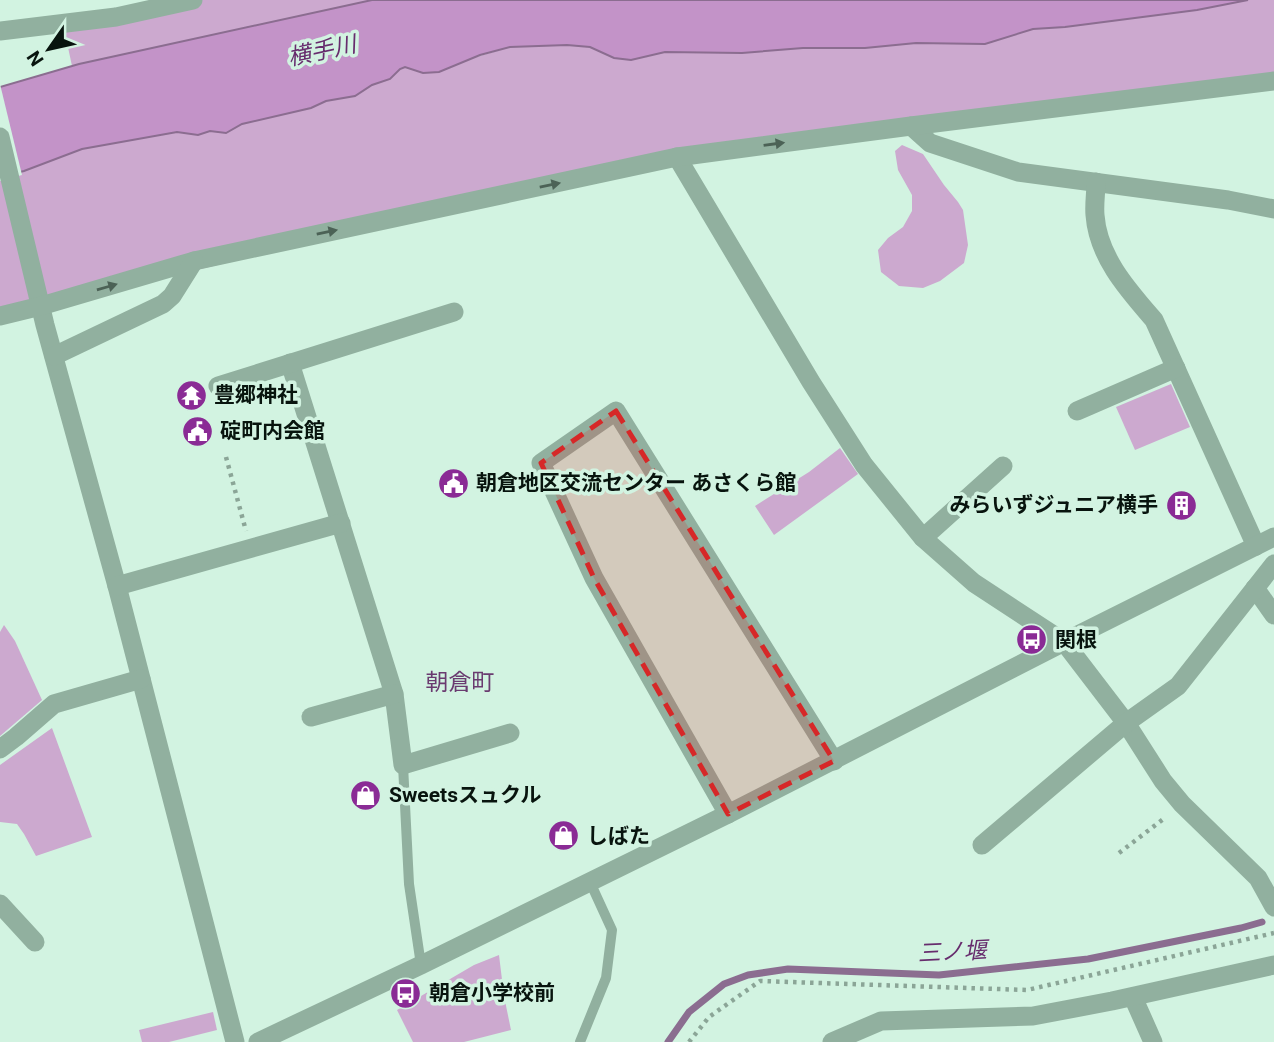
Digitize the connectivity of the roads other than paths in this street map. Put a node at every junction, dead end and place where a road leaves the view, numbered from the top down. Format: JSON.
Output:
{"nodes":[{"id":1,"x":192,"y":0,"type":"edge"},
{"id":2,"x":0,"y":31,"type":"edge"},
{"id":3,"x":1274,"y":81,"type":"edge"},
{"id":4,"x":911,"y":126,"type":"junction"},
{"id":5,"x":0,"y":137,"type":"edge"},
{"id":6,"x":677,"y":157,"type":"junction"},
{"id":7,"x":1096,"y":182,"type":"junction"},
{"id":8,"x":1274,"y":209,"type":"edge"},
{"id":9,"x":194,"y":261,"type":"junction"},
{"id":10,"x":39,"y":297,"type":"junction"},
{"id":11,"x":454,"y":312,"type":"dead end"},
{"id":12,"x":0,"y":316,"type":"edge"},
{"id":13,"x":54,"y":356,"type":"junction"},
{"id":14,"x":290,"y":363,"type":"junction"},
{"id":15,"x":1176,"y":368,"type":"junction"},
{"id":16,"x":218,"y":386,"type":"dead end"},
{"id":17,"x":1077,"y":411,"type":"dead end"},
{"id":18,"x":1003,"y":467,"type":"dead end"},
{"id":19,"x":341,"y":523,"type":"junction"},
{"id":20,"x":1274,"y":537,"type":"edge"},
{"id":21,"x":923,"y":538,"type":"junction"},
{"id":22,"x":1256,"y":546,"type":"junction"},
{"id":23,"x":1274,"y":564,"type":"edge"},
{"id":24,"x":117,"y":586,"type":"junction"},
{"id":25,"x":1255,"y":588,"type":"junction"},
{"id":26,"x":1274,"y":615,"type":"edge"},
{"id":27,"x":1064,"y":642,"type":"junction"},
{"id":28,"x":141,"y":679,"type":"junction"},
{"id":29,"x":394,"y":694,"type":"junction"},
{"id":30,"x":311,"y":717,"type":"dead end"},
{"id":31,"x":1126,"y":723,"type":"junction"},
{"id":32,"x":510,"y":733,"type":"dead end"},
{"id":33,"x":0,"y":748,"type":"edge"},
{"id":34,"x":834,"y":761,"type":"junction"},
{"id":35,"x":403,"y":765,"type":"junction"},
{"id":36,"x":728,"y":814,"type":"junction"},
{"id":37,"x":982,"y":845,"type":"dead end"},
{"id":38,"x":590,"y":881,"type":"junction"},
{"id":39,"x":0,"y":904,"type":"edge"},
{"id":40,"x":1274,"y":907,"type":"edge"},
{"id":41,"x":35,"y":942,"type":"dead end"},
{"id":42,"x":421,"y":965,"type":"junction"},
{"id":43,"x":1274,"y":965,"type":"edge"},
{"id":44,"x":1133,"y":997,"type":"junction"},
{"id":45,"x":235,"y":1042,"type":"edge"},
{"id":46,"x":258,"y":1042,"type":"edge"},
{"id":47,"x":580,"y":1042,"type":"edge"},
{"id":48,"x":832,"y":1042,"type":"edge"},
{"id":49,"x":1153,"y":1042,"type":"edge"}],
"edges":[{"from":1,"to":2,"type":"street"},
{"from":3,"to":4,"type":"street"},
{"from":6,"to":4,"type":"street","one_way":true},
{"from":4,"to":7,"type":"street"},
{"from":5,"to":10,"type":"street"},
{"from":9,"to":6,"type":"street","one_way":true},
{"from":6,"to":21,"type":"street"},
{"from":7,"to":8,"type":"street"},
{"from":7,"to":15,"type":"street"},
{"from":10,"to":9,"type":"street","one_way":true},
{"from":9,"to":13,"type":"street"},
{"from":10,"to":12,"type":"street"},
{"from":10,"to":13,"type":"street"},
{"from":11,"to":14,"type":"street"},
{"from":13,"to":24,"type":"street"},
{"from":14,"to":16,"type":"street"},
{"from":14,"to":19,"type":"street"},
{"from":15,"to":17,"type":"street"},
{"from":15,"to":22,"type":"street"},
{"from":18,"to":21,"type":"street"},
{"from":19,"to":24,"type":"street"},
{"from":19,"to":29,"type":"street"},
{"from":20,"to":22,"type":"street"},
{"from":21,"to":27,"type":"street"},
{"from":22,"to":27,"type":"street"},
{"from":23,"to":25,"type":"street"},
{"from":24,"to":28,"type":"street"},
{"from":25,"to":26,"type":"street"},
{"from":25,"to":31,"type":"street"},
{"from":27,"to":31,"type":"street"},
{"from":27,"to":34,"type":"street"},
{"from":28,"to":33,"type":"street"},
{"from":28,"to":45,"type":"street"},
{"from":29,"to":30,"type":"street"},
{"from":29,"to":35,"type":"street"},
{"from":31,"to":37,"type":"street"},
{"from":31,"to":40,"type":"street"},
{"from":32,"to":35,"type":"street"},
{"from":34,"to":36,"type":"street"},
{"from":34,"to":36,"type":"street"},
{"from":35,"to":42,"type":"lane"},
{"from":36,"to":38,"type":"street"},
{"from":38,"to":42,"type":"street"},
{"from":38,"to":47,"type":"lane"},
{"from":39,"to":41,"type":"street"},
{"from":42,"to":46,"type":"street"},
{"from":43,"to":44,"type":"street"},
{"from":44,"to":48,"type":"street"},
{"from":44,"to":49,"type":"street"}]}
